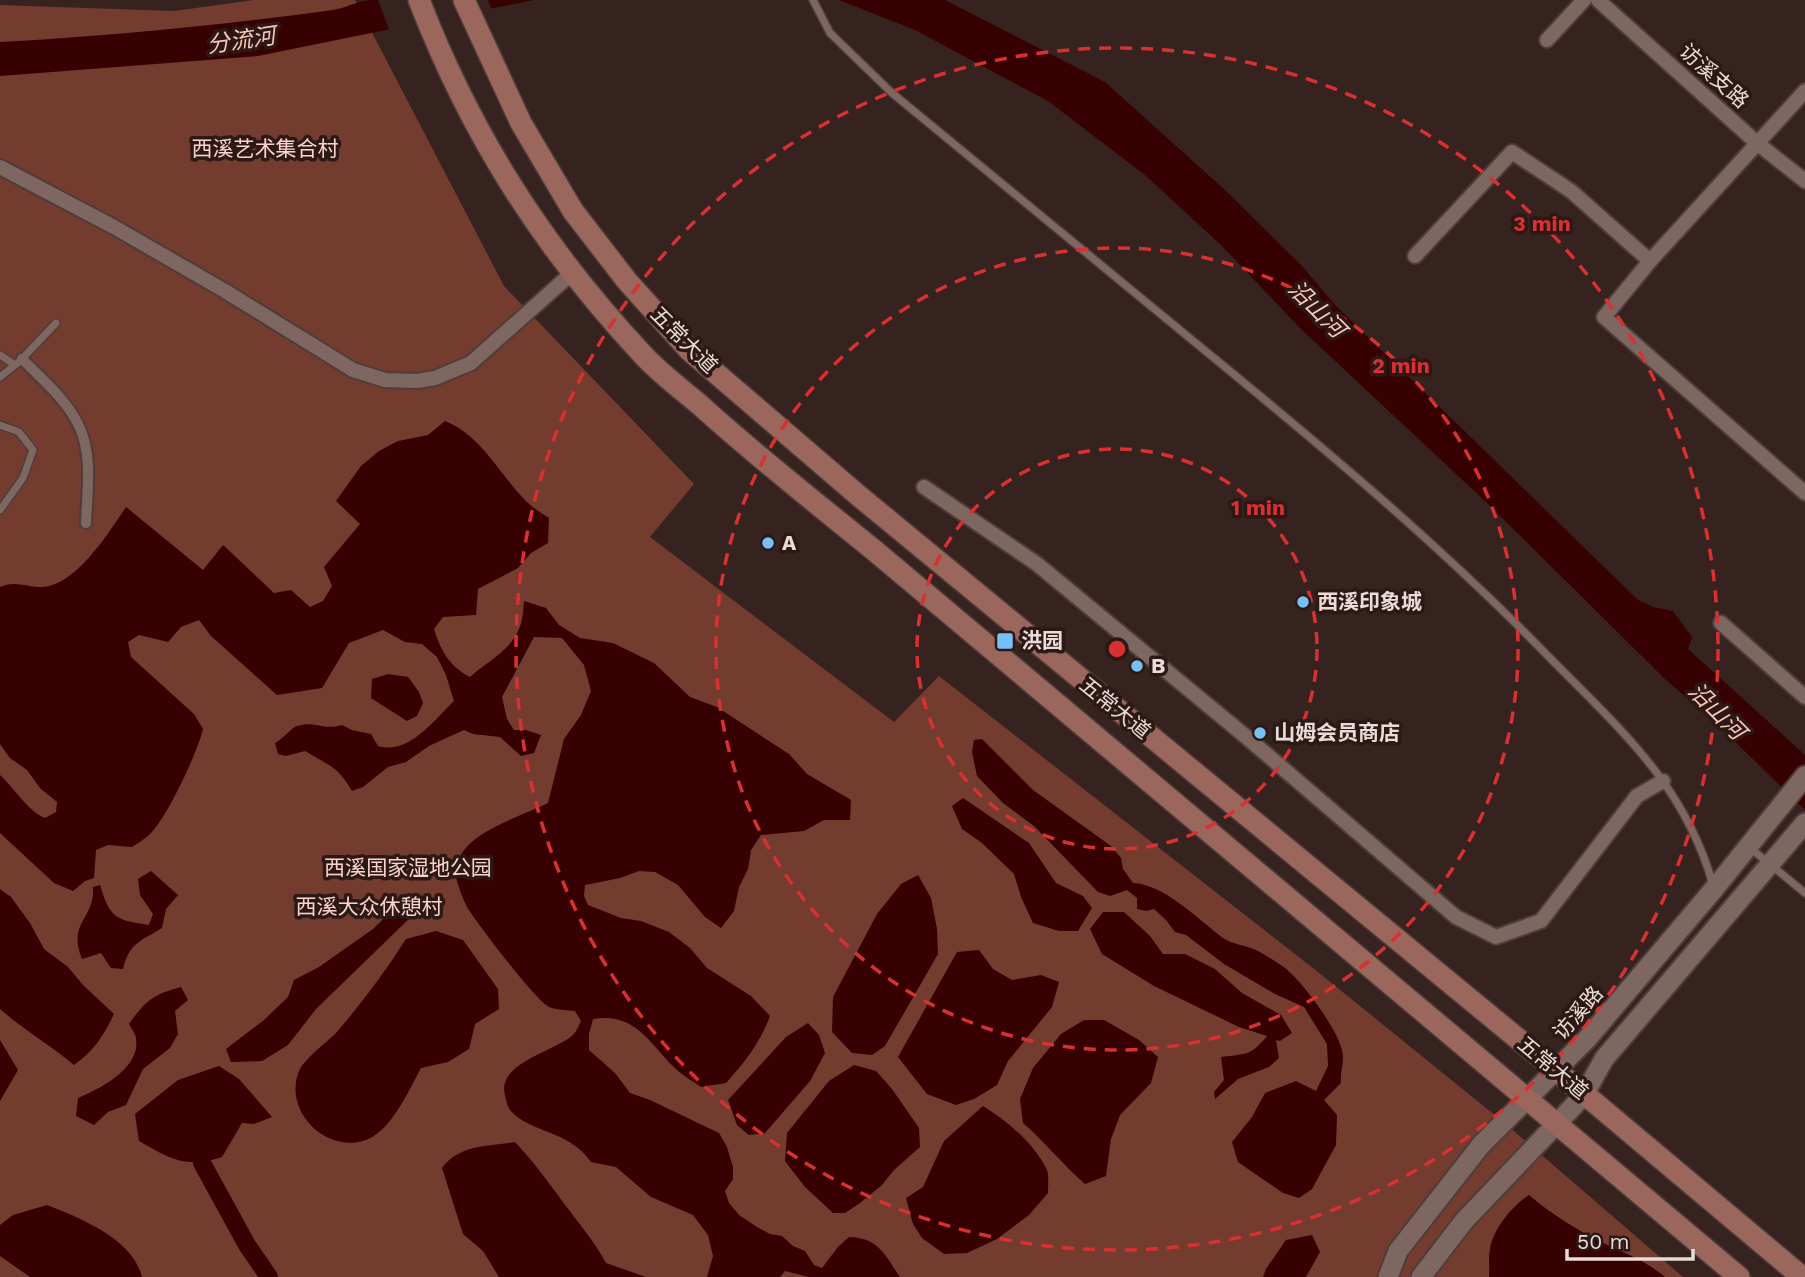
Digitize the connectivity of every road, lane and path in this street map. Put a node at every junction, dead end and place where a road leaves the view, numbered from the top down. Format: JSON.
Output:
{"nodes":[{"id":1,"x":419,"y":0,"type":"edge"},
{"id":2,"x":464,"y":0,"type":"edge"},
{"id":3,"x":813,"y":0,"type":"edge"},
{"id":4,"x":1584,"y":0,"type":"edge"},
{"id":5,"x":1598,"y":0,"type":"edge"},
{"id":6,"x":1547,"y":40,"type":"dead end"},
{"id":7,"x":1805,"y":91,"type":"edge"},
{"id":8,"x":1757,"y":143,"type":"junction"},
{"id":9,"x":0,"y":167,"type":"edge"},
{"id":10,"x":1805,"y":181,"type":"edge"},
{"id":11,"x":1415,"y":256,"type":"dead end"},
{"id":12,"x":1650,"y":261,"type":"junction"},
{"id":13,"x":572,"y":273,"type":"junction"},
{"id":14,"x":56,"y":323,"type":"dead end"},
{"id":15,"x":0,"y":355,"type":"edge"},
{"id":16,"x":19,"y":362,"type":"junction"},
{"id":17,"x":0,"y":377,"type":"edge"},
{"id":18,"x":0,"y":425,"type":"edge"},
{"id":19,"x":924,"y":488,"type":"dead end"},
{"id":20,"x":1805,"y":493,"type":"edge"},
{"id":21,"x":0,"y":510,"type":"edge"},
{"id":22,"x":86,"y":523,"type":"dead end"},
{"id":23,"x":1721,"y":623,"type":"dead end"},
{"id":24,"x":1805,"y":697,"type":"edge"},
{"id":25,"x":1805,"y":776,"type":"edge"},
{"id":26,"x":1663,"y":781,"type":"junction"},
{"id":27,"x":1805,"y":823,"type":"edge"},
{"id":28,"x":1748,"y":847,"type":"junction"},
{"id":29,"x":1770,"y":864,"type":"junction"},
{"id":30,"x":1714,"y":889,"type":"junction"},
{"id":31,"x":1805,"y":893,"type":"edge"},
{"id":32,"x":1557,"y":1071,"type":"junction"},
{"id":33,"x":1584,"y":1095,"type":"junction"},
{"id":34,"x":1527,"y":1100,"type":"junction"},
{"id":35,"x":1556,"y":1124,"type":"junction"},
{"id":36,"x":1388,"y":1277,"type":"edge"},
{"id":37,"x":1420,"y":1277,"type":"edge"},
{"id":38,"x":1739,"y":1277,"type":"edge"},
{"id":39,"x":1802,"y":1277,"type":"edge"}],
"edges":[{"from":1,"to":13,"type":"main road","name":"五常大道"},
{"from":2,"to":32,"type":"main road","name":"五常大道"},
{"from":3,"to":26,"type":"lane"},
{"from":4,"to":6,"type":"street"},
{"from":5,"to":8,"type":"street","name":"访溪支路"},
{"from":7,"to":8,"type":"street"},
{"from":8,"to":10,"type":"street","name":"访溪支路"},
{"from":8,"to":12,"type":"street"},
{"from":9,"to":13,"type":"street"},
{"from":11,"to":12,"type":"street"},
{"from":12,"to":20,"type":"street"},
{"from":13,"to":34,"type":"main road","name":"五常大道"},
{"from":14,"to":16,"type":"lane"},
{"from":15,"to":16,"type":"lane"},
{"from":16,"to":17,"type":"lane"},
{"from":16,"to":22,"type":"street"},
{"from":18,"to":21,"type":"lane"},
{"from":19,"to":26,"type":"street"},
{"from":23,"to":24,"type":"street"},
{"from":25,"to":28,"type":"street","name":"访溪路"},
{"from":26,"to":30,"type":"lane"},
{"from":27,"to":29,"type":"street"},
{"from":28,"to":29,"type":"lane"},
{"from":28,"to":30,"type":"street","name":"访溪路"},
{"from":29,"to":31,"type":"lane"},
{"from":29,"to":33,"type":"street"},
{"from":30,"to":32,"type":"street","name":"访溪路"},
{"from":32,"to":33,"type":"main road","name":"五常大道"},
{"from":32,"to":34,"type":"street","name":"访溪路"},
{"from":33,"to":35,"type":"street"},
{"from":33,"to":39,"type":"main road","name":"五常大道"},
{"from":34,"to":35,"type":"main road","name":"五常大道"},
{"from":34,"to":36,"type":"street","name":"访溪路"},
{"from":35,"to":37,"type":"street"},
{"from":35,"to":38,"type":"main road","name":"五常大道"}]}
